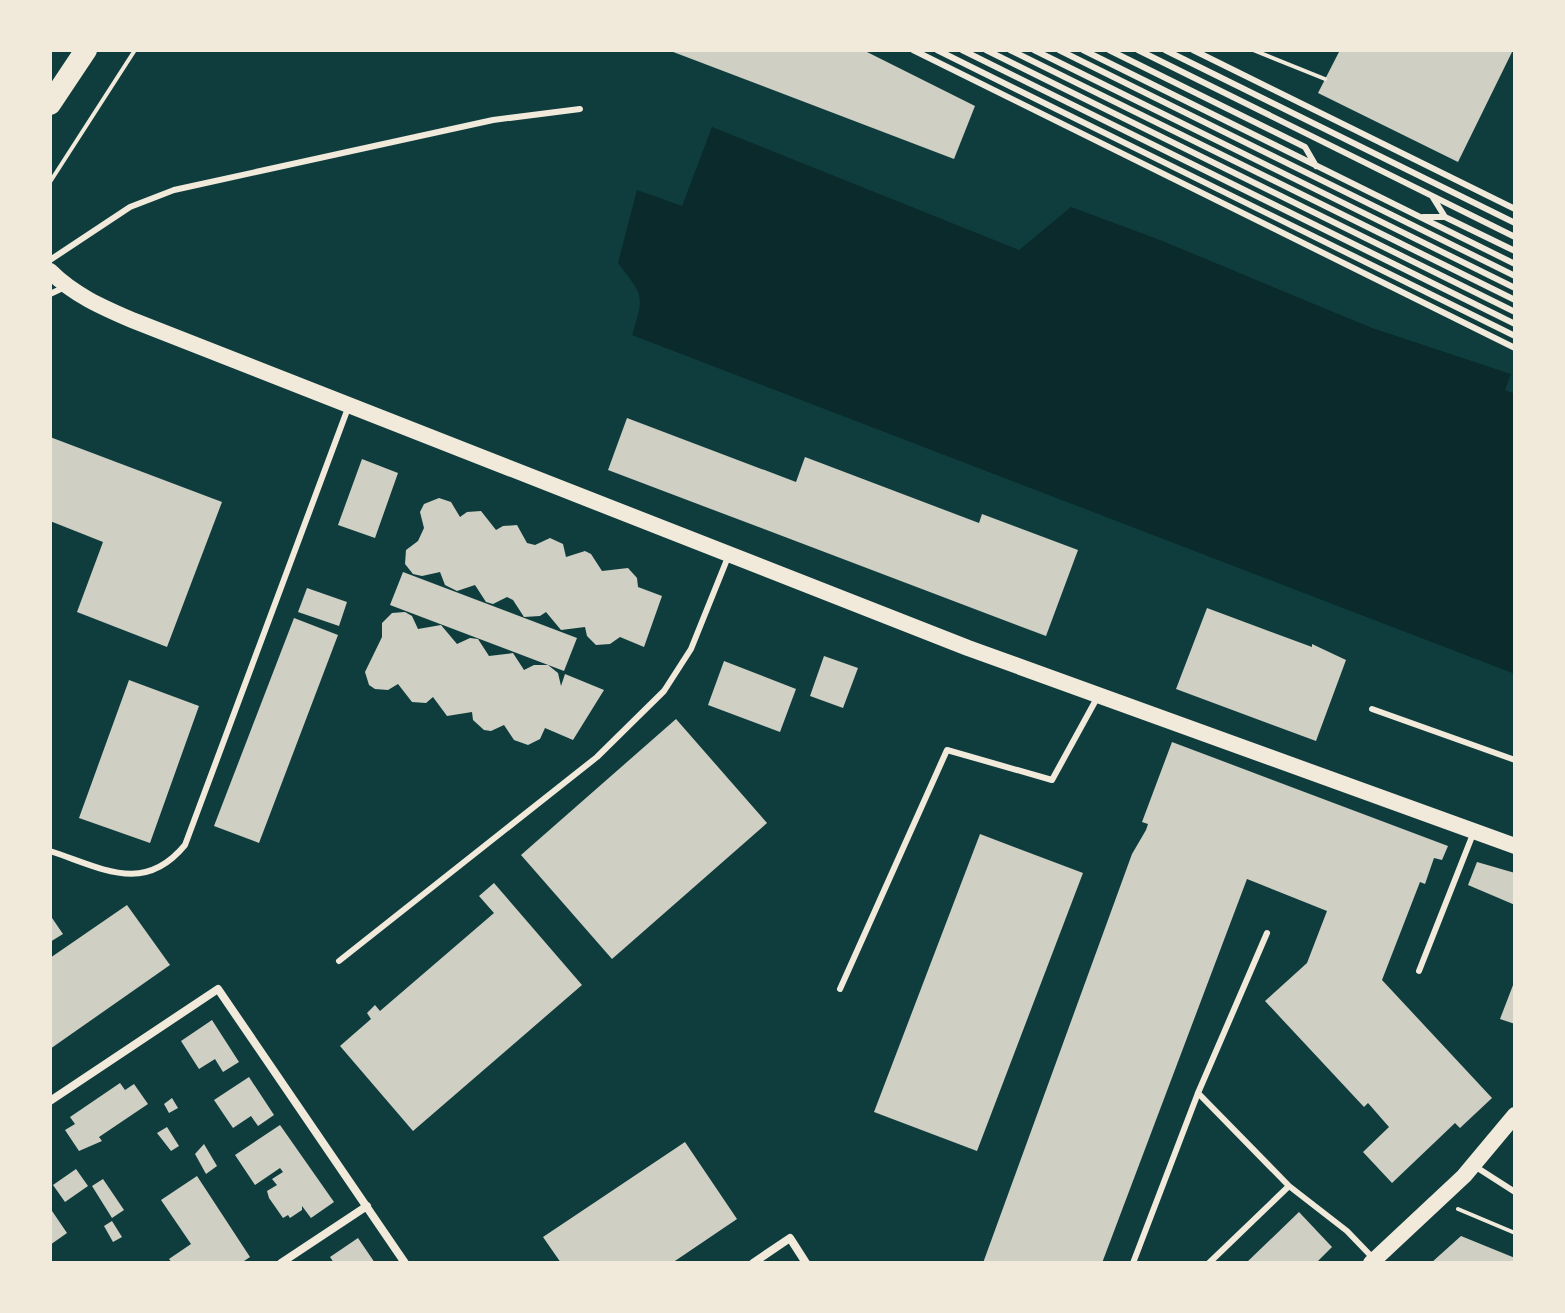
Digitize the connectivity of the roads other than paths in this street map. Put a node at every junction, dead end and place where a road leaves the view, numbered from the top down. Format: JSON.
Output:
{"nodes":[{"id":1,"x":86,"y":50,"type":"edge"},
{"id":2,"x":913,"y":50,"type":"edge"},
{"id":3,"x":937,"y":50,"type":"edge"},
{"id":4,"x":962,"y":50,"type":"edge"},
{"id":5,"x":986,"y":50,"type":"edge"},
{"id":6,"x":1010,"y":50,"type":"edge"},
{"id":7,"x":1034,"y":50,"type":"edge"},
{"id":8,"x":1059,"y":50,"type":"edge"},
{"id":9,"x":1083,"y":50,"type":"edge"},
{"id":10,"x":1109,"y":50,"type":"edge"},
{"id":11,"x":1138,"y":50,"type":"edge"},
{"id":12,"x":1165,"y":50,"type":"edge"},
{"id":13,"x":1193,"y":50,"type":"edge"},
{"id":14,"x":50,"y":104,"type":"edge"},
{"id":15,"x":580,"y":109,"type":"dead end"},
{"id":16,"x":1328,"y":144,"type":"junction"},
{"id":17,"x":1305,"y":147,"type":"junction"},
{"id":18,"x":1316,"y":166,"type":"junction"},
{"id":19,"x":1431,"y":195,"type":"junction"},
{"id":20,"x":1515,"y":209,"type":"edge"},
{"id":21,"x":1420,"y":217,"type":"junction"},
{"id":22,"x":1445,"y":217,"type":"junction"},
{"id":23,"x":1515,"y":223,"type":"edge"},
{"id":24,"x":1515,"y":237,"type":"edge"},
{"id":25,"x":1515,"y":251,"type":"edge"},
{"id":26,"x":50,"y":260,"type":"edge"},
{"id":27,"x":1515,"y":264,"type":"edge"},
{"id":28,"x":50,"y":271,"type":"edge"},
{"id":29,"x":1515,"y":276,"type":"edge"},
{"id":30,"x":66,"y":287,"type":"junction"},
{"id":31,"x":1515,"y":288,"type":"edge"},
{"id":32,"x":50,"y":294,"type":"edge"},
{"id":33,"x":1515,"y":300,"type":"edge"},
{"id":34,"x":1515,"y":312,"type":"edge"},
{"id":35,"x":1515,"y":324,"type":"edge"},
{"id":36,"x":1515,"y":336,"type":"edge"},
{"id":37,"x":1515,"y":348,"type":"edge"},
{"id":38,"x":349,"y":404,"type":"junction"},
{"id":39,"x":729,"y":554,"type":"junction"},
{"id":40,"x":1098,"y":695,"type":"junction"},
{"id":41,"x":1372,"y":709,"type":"dead end"},
{"id":42,"x":1515,"y":760,"type":"edge"},
{"id":43,"x":1475,"y":831,"type":"junction"},
{"id":44,"x":1515,"y":846,"type":"edge"},
{"id":45,"x":50,"y":851,"type":"edge"},
{"id":46,"x":1267,"y":933,"type":"dead end"},
{"id":47,"x":339,"y":961,"type":"dead end"},
{"id":48,"x":1419,"y":971,"type":"dead end"},
{"id":49,"x":840,"y":989,"type":"dead end"},
{"id":50,"x":1198,"y":1093,"type":"junction"},
{"id":51,"x":50,"y":1101,"type":"edge"},
{"id":52,"x":1515,"y":1115,"type":"edge"},
{"id":53,"x":1473,"y":1165,"type":"junction"},
{"id":54,"x":1289,"y":1186,"type":"junction"},
{"id":55,"x":1515,"y":1192,"type":"edge"},
{"id":56,"x":367,"y":1206,"type":"junction"},
{"id":57,"x":1373,"y":1261,"type":"edge"},
{"id":58,"x":281,"y":1263,"type":"edge"},
{"id":59,"x":405,"y":1263,"type":"edge"},
{"id":60,"x":753,"y":1263,"type":"edge"},
{"id":61,"x":806,"y":1263,"type":"edge"},
{"id":62,"x":1133,"y":1263,"type":"edge"},
{"id":63,"x":1209,"y":1263,"type":"edge"}],
"edges":[{"from":1,"to":14,"type":"highway"},
{"from":2,"to":37,"type":"lane"},
{"from":3,"to":36,"type":"lane"},
{"from":4,"to":35,"type":"lane"},
{"from":5,"to":34,"type":"lane"},
{"from":6,"to":33,"type":"lane"},
{"from":7,"to":31,"type":"lane"},
{"from":8,"to":29,"type":"lane"},
{"from":9,"to":18,"type":"lane"},
{"from":10,"to":17,"type":"lane"},
{"from":11,"to":16,"type":"lane"},
{"from":12,"to":23,"type":"lane"},
{"from":13,"to":20,"type":"lane"},
{"from":15,"to":26,"type":"lane"},
{"from":16,"to":17,"type":"lane"},
{"from":16,"to":19,"type":"lane"},
{"from":17,"to":18,"type":"lane"},
{"from":18,"to":21,"type":"lane"},
{"from":19,"to":22,"type":"lane"},
{"from":19,"to":24,"type":"lane"},
{"from":21,"to":22,"type":"lane"},
{"from":21,"to":27,"type":"lane"},
{"from":22,"to":25,"type":"lane"},
{"from":28,"to":30,"type":"main road"},
{"from":30,"to":32,"type":"lane"},
{"from":30,"to":38,"type":"main road"},
{"from":38,"to":39,"type":"main road"},
{"from":38,"to":45,"type":"lane"},
{"from":39,"to":40,"type":"main road"},
{"from":39,"to":47,"type":"lane"},
{"from":40,"to":43,"type":"main road"},
{"from":40,"to":49,"type":"lane"},
{"from":41,"to":42,"type":"lane"},
{"from":43,"to":44,"type":"main road"},
{"from":43,"to":48,"type":"lane"},
{"from":46,"to":50,"type":"lane"},
{"from":50,"to":54,"type":"lane"},
{"from":50,"to":62,"type":"lane"},
{"from":51,"to":56,"type":"street"},
{"from":52,"to":53,"type":"main road"},
{"from":53,"to":55,"type":"lane"},
{"from":53,"to":57,"type":"main road"},
{"from":54,"to":57,"type":"lane"},
{"from":54,"to":63,"type":"lane"},
{"from":56,"to":58,"type":"street"},
{"from":56,"to":59,"type":"street"},
{"from":60,"to":61,"type":"street"}]}
